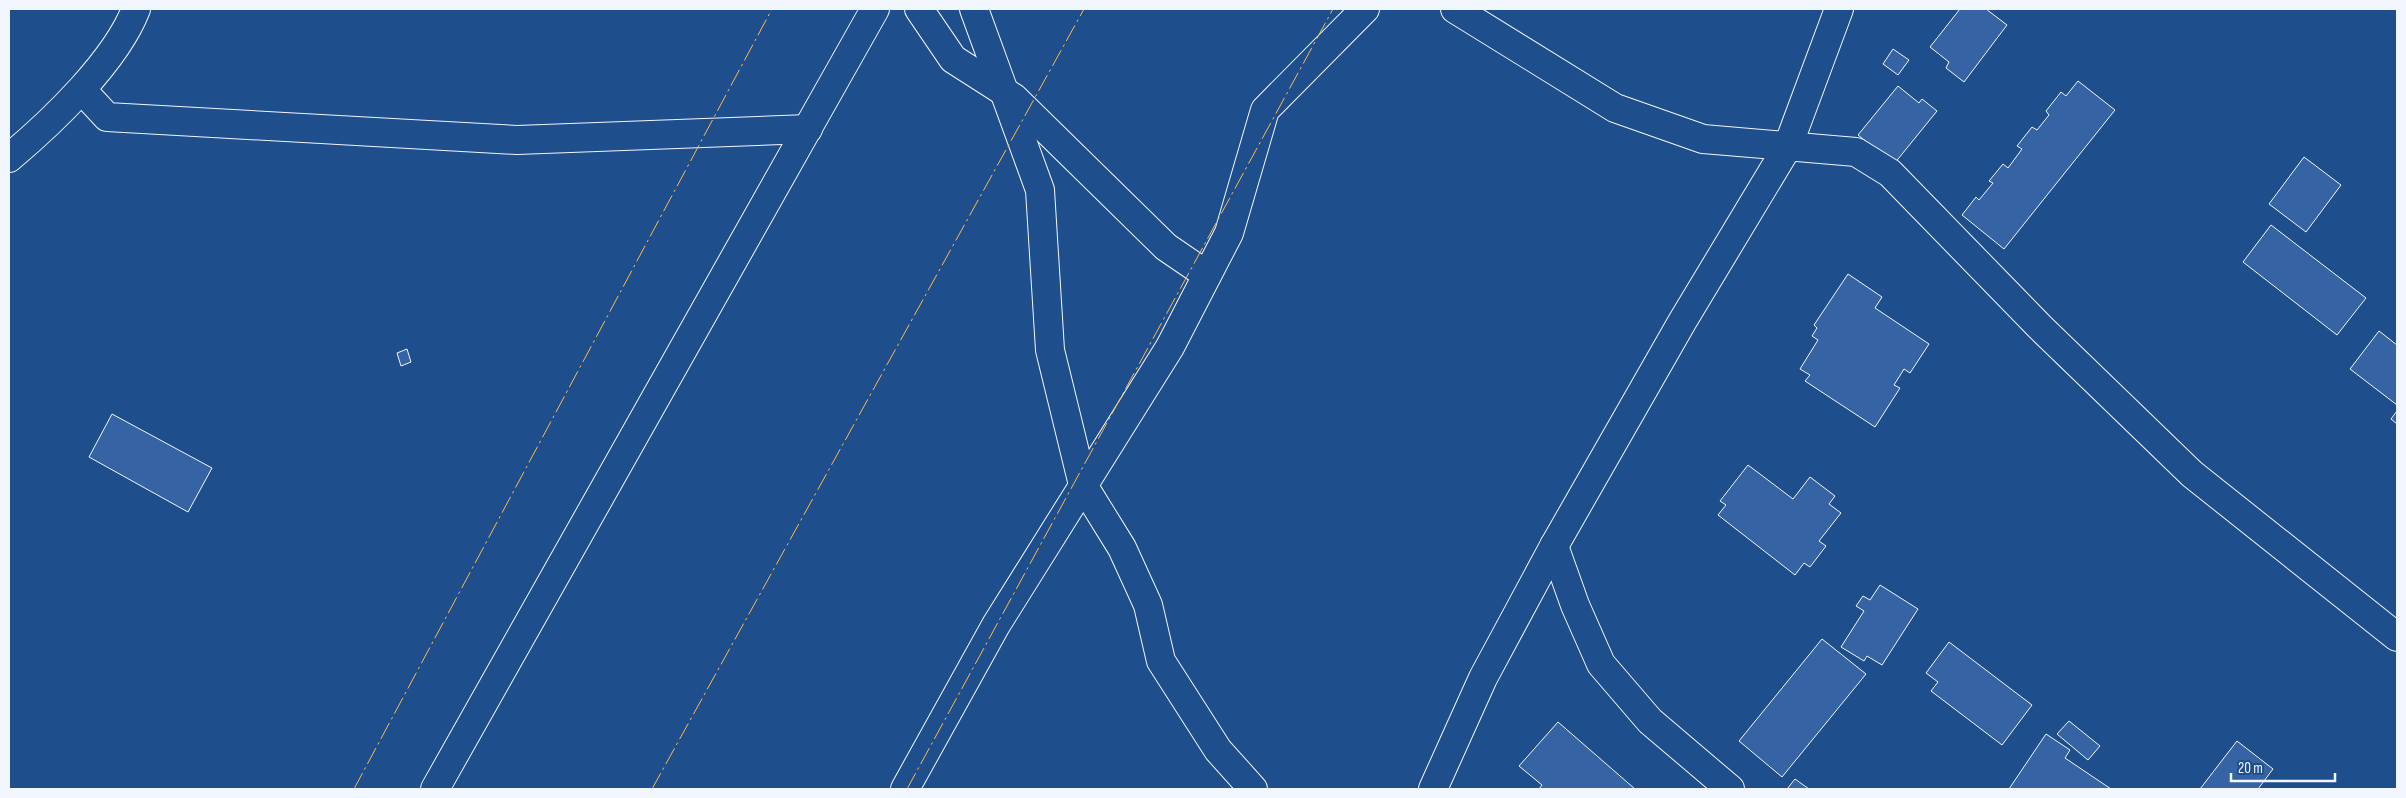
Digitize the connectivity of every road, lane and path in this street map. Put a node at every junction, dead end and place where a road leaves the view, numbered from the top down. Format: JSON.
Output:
{"nodes":[{"id":1,"x":136,"y":9,"type":"edge"},
{"id":2,"x":875,"y":9,"type":"edge"},
{"id":3,"x":919,"y":9,"type":"edge"},
{"id":4,"x":974,"y":9,"type":"edge"},
{"id":5,"x":1365,"y":9,"type":"edge"},
{"id":6,"x":1455,"y":9,"type":"edge"},
{"id":7,"x":1839,"y":9,"type":"edge"},
{"id":8,"x":82,"y":90,"type":"junction"},
{"id":9,"x":1004,"y":92,"type":"junction"},
{"id":10,"x":808,"y":129,"type":"junction"},
{"id":11,"x":1788,"y":146,"type":"junction"},
{"id":12,"x":9,"y":158,"type":"edge"},
{"id":13,"x":1207,"y":276,"type":"junction"},
{"id":14,"x":1083,"y":485,"type":"junction"},
{"id":15,"x":1554,"y":546,"type":"junction"},
{"id":16,"x":2397,"y":636,"type":"edge"},
{"id":17,"x":435,"y":789,"type":"edge"},
{"id":18,"x":905,"y":789,"type":"edge"},
{"id":19,"x":1253,"y":789,"type":"edge"},
{"id":20,"x":1433,"y":789,"type":"edge"},
{"id":21,"x":1730,"y":789,"type":"edge"}],
"edges":[{"from":1,"to":8,"type":"street"},
{"from":2,"to":10,"type":"street"},
{"from":3,"to":9,"type":"street"},
{"from":4,"to":9,"type":"street"},
{"from":5,"to":13,"type":"street"},
{"from":6,"to":11,"type":"street"},
{"from":7,"to":11,"type":"street"},
{"from":8,"to":10,"type":"street"},
{"from":8,"to":12,"type":"street"},
{"from":9,"to":13,"type":"street"},
{"from":9,"to":14,"type":"street"},
{"from":10,"to":17,"type":"street"},
{"from":11,"to":15,"type":"street"},
{"from":11,"to":16,"type":"street"},
{"from":13,"to":14,"type":"street"},
{"from":14,"to":18,"type":"street"},
{"from":14,"to":19,"type":"street"},
{"from":15,"to":20,"type":"street"},
{"from":15,"to":21,"type":"street"}]}
